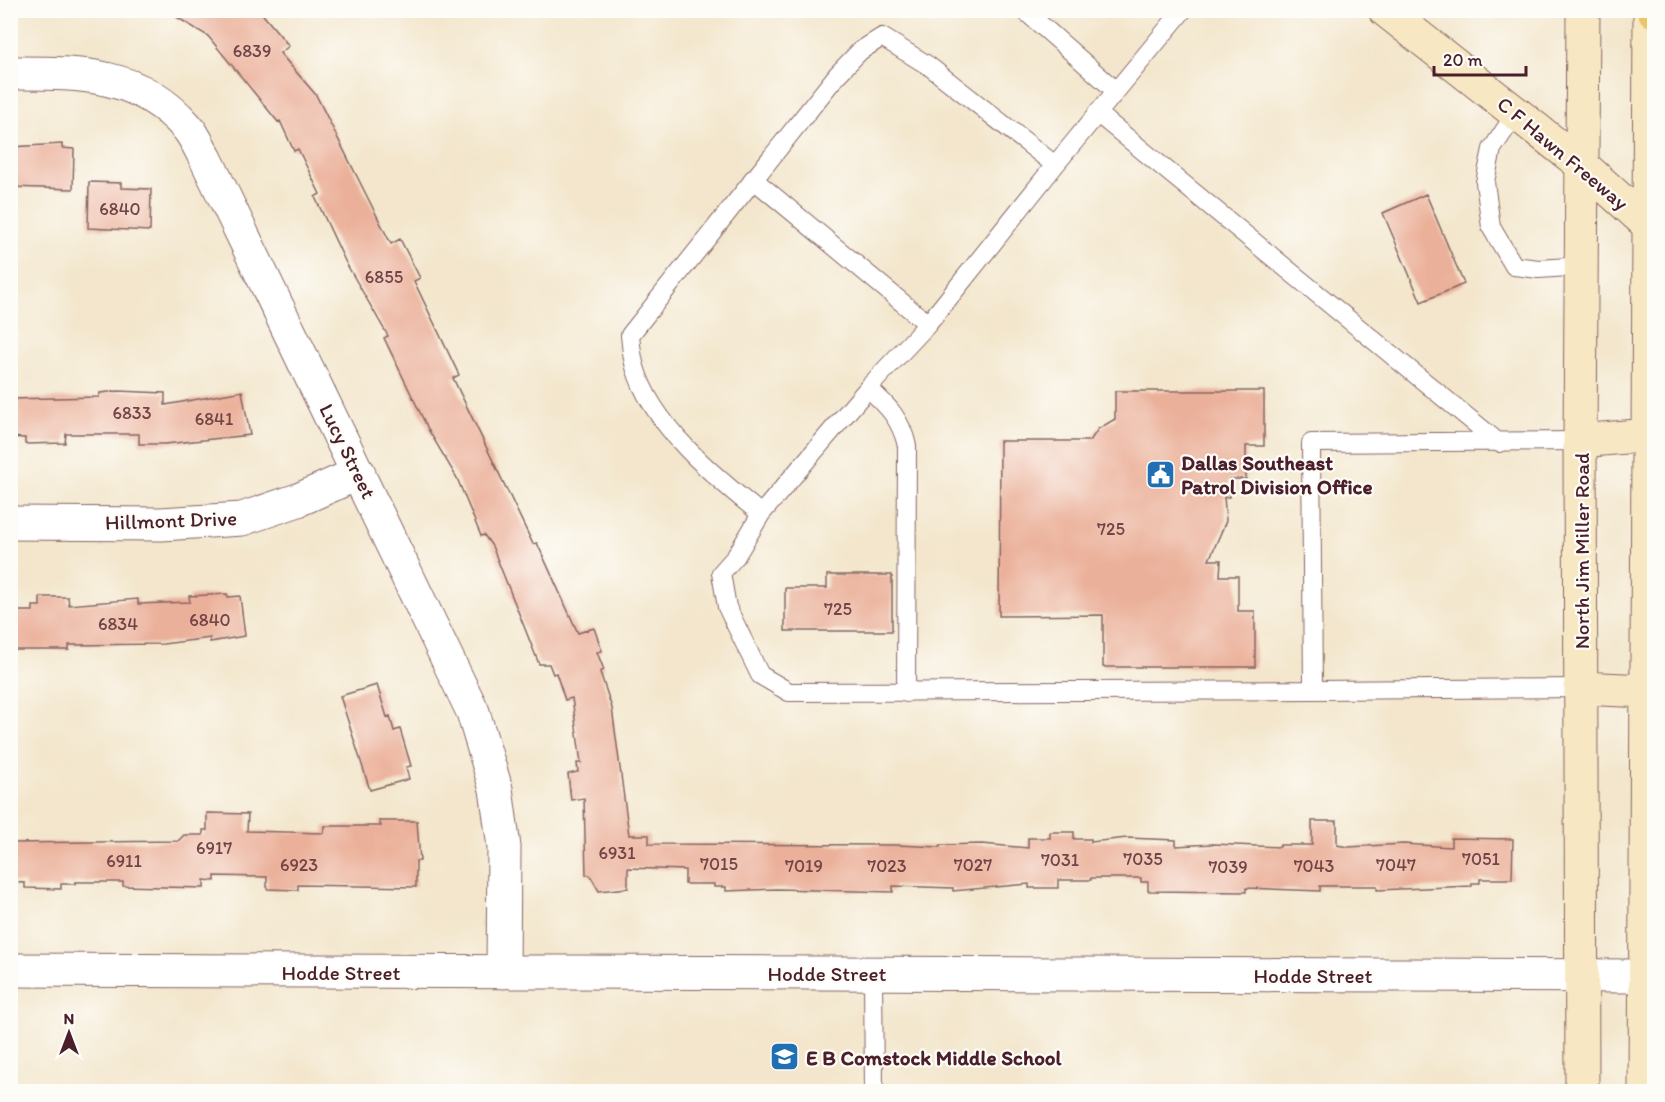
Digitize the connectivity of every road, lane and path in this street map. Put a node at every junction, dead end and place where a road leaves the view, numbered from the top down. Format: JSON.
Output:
{"nodes":[{"id":1,"x":1024,"y":10,"type":"edge"},
{"id":2,"x":1183,"y":10,"type":"edge"},
{"id":3,"x":1385,"y":10,"type":"edge"},
{"id":4,"x":1653,"y":11,"type":"edge"},
{"id":5,"x":1583,"y":16,"type":"edge"},
{"id":6,"x":10,"y":73,"type":"edge"},
{"id":7,"x":1116,"y":91,"type":"junction"},
{"id":8,"x":1097,"y":113,"type":"junction"},
{"id":9,"x":1516,"y":113,"type":"junction"},
{"id":10,"x":1055,"y":165,"type":"junction"},
{"id":11,"x":1582,"y":165,"type":"junction"},
{"id":12,"x":753,"y":179,"type":"junction"},
{"id":13,"x":1651,"y":227,"type":"edge"},
{"id":14,"x":1583,"y":266,"type":"junction"},
{"id":15,"x":928,"y":324,"type":"junction"},
{"id":16,"x":868,"y":388,"type":"junction"},
{"id":17,"x":1651,"y":435,"type":"edge"},
{"id":18,"x":1580,"y":441,"type":"junction"},
{"id":19,"x":1499,"y":443,"type":"junction"},
{"id":20,"x":359,"y":473,"type":"junction"},
{"id":21,"x":761,"y":514,"type":"junction"},
{"id":22,"x":10,"y":524,"type":"edge"},
{"id":23,"x":1651,"y":578,"type":"edge"},
{"id":24,"x":1649,"y":673,"type":"edge"},
{"id":25,"x":1581,"y":688,"type":"junction"},
{"id":26,"x":1313,"y":690,"type":"junction"},
{"id":27,"x":906,"y":693,"type":"junction"},
{"id":28,"x":1650,"y":937,"type":"edge"},
{"id":29,"x":10,"y":970,"type":"edge"},
{"id":30,"x":503,"y":972,"type":"junction"},
{"id":31,"x":873,"y":973,"type":"junction"},
{"id":32,"x":1581,"y":976,"type":"junction"},
{"id":33,"x":1644,"y":976,"type":"junction"},
{"id":34,"x":874,"y":1092,"type":"edge"},
{"id":35,"x":1582,"y":1092,"type":"edge"},
{"id":36,"x":1645,"y":1092,"type":"edge"}],
"edges":[{"from":1,"to":7,"type":"lane"},
{"from":2,"to":7,"type":"lane"},
{"from":3,"to":9,"type":"main road","name":"C F Hawn Freeway"},
{"from":4,"to":13,"type":"main road"},
{"from":5,"to":11,"type":"main road","name":"North Jim Miller Road"},
{"from":6,"to":20,"type":"street","name":"Lucy Street"},
{"from":7,"to":8,"type":"lane"},
{"from":8,"to":10,"type":"lane"},
{"from":8,"to":19,"type":"lane"},
{"from":9,"to":11,"type":"main road","name":"C F Hawn Freeway"},
{"from":9,"to":14,"type":"lane"},
{"from":10,"to":12,"type":"lane"},
{"from":10,"to":15,"type":"lane"},
{"from":11,"to":13,"type":"main road","name":"C F Hawn Freeway"},
{"from":11,"to":14,"type":"main road","name":"North Jim Miller Road"},
{"from":12,"to":15,"type":"lane"},
{"from":12,"to":21,"type":"lane"},
{"from":13,"to":17,"type":"main road"},
{"from":14,"to":18,"type":"main road","name":"North Jim Miller Road"},
{"from":15,"to":16,"type":"lane"},
{"from":16,"to":21,"type":"lane"},
{"from":16,"to":27,"type":"lane"},
{"from":17,"to":18,"type":"main road"},
{"from":17,"to":23,"type":"main road"},
{"from":18,"to":19,"type":"lane"},
{"from":18,"to":25,"type":"main road","name":"North Jim Miller Road"},
{"from":19,"to":26,"type":"lane"},
{"from":20,"to":22,"type":"street","name":"Hillmont Drive"},
{"from":20,"to":30,"type":"street","name":"Lucy Street"},
{"from":21,"to":27,"type":"lane"},
{"from":23,"to":24,"type":"main road"},
{"from":24,"to":25,"type":"main road"},
{"from":24,"to":28,"type":"main road"},
{"from":25,"to":26,"type":"lane"},
{"from":25,"to":32,"type":"main road","name":"North Jim Miller Road"},
{"from":26,"to":27,"type":"lane"},
{"from":28,"to":33,"type":"main road"},
{"from":29,"to":30,"type":"street","name":"Hodde Street"},
{"from":30,"to":31,"type":"street","name":"Hodde Street"},
{"from":31,"to":32,"type":"street","name":"Hodde Street"},
{"from":31,"to":34,"type":"lane"},
{"from":32,"to":33,"type":"street","name":"Hodde Street"},
{"from":32,"to":35,"type":"main road","name":"North Jim Miller Road"},
{"from":33,"to":36,"type":"main road"}]}
